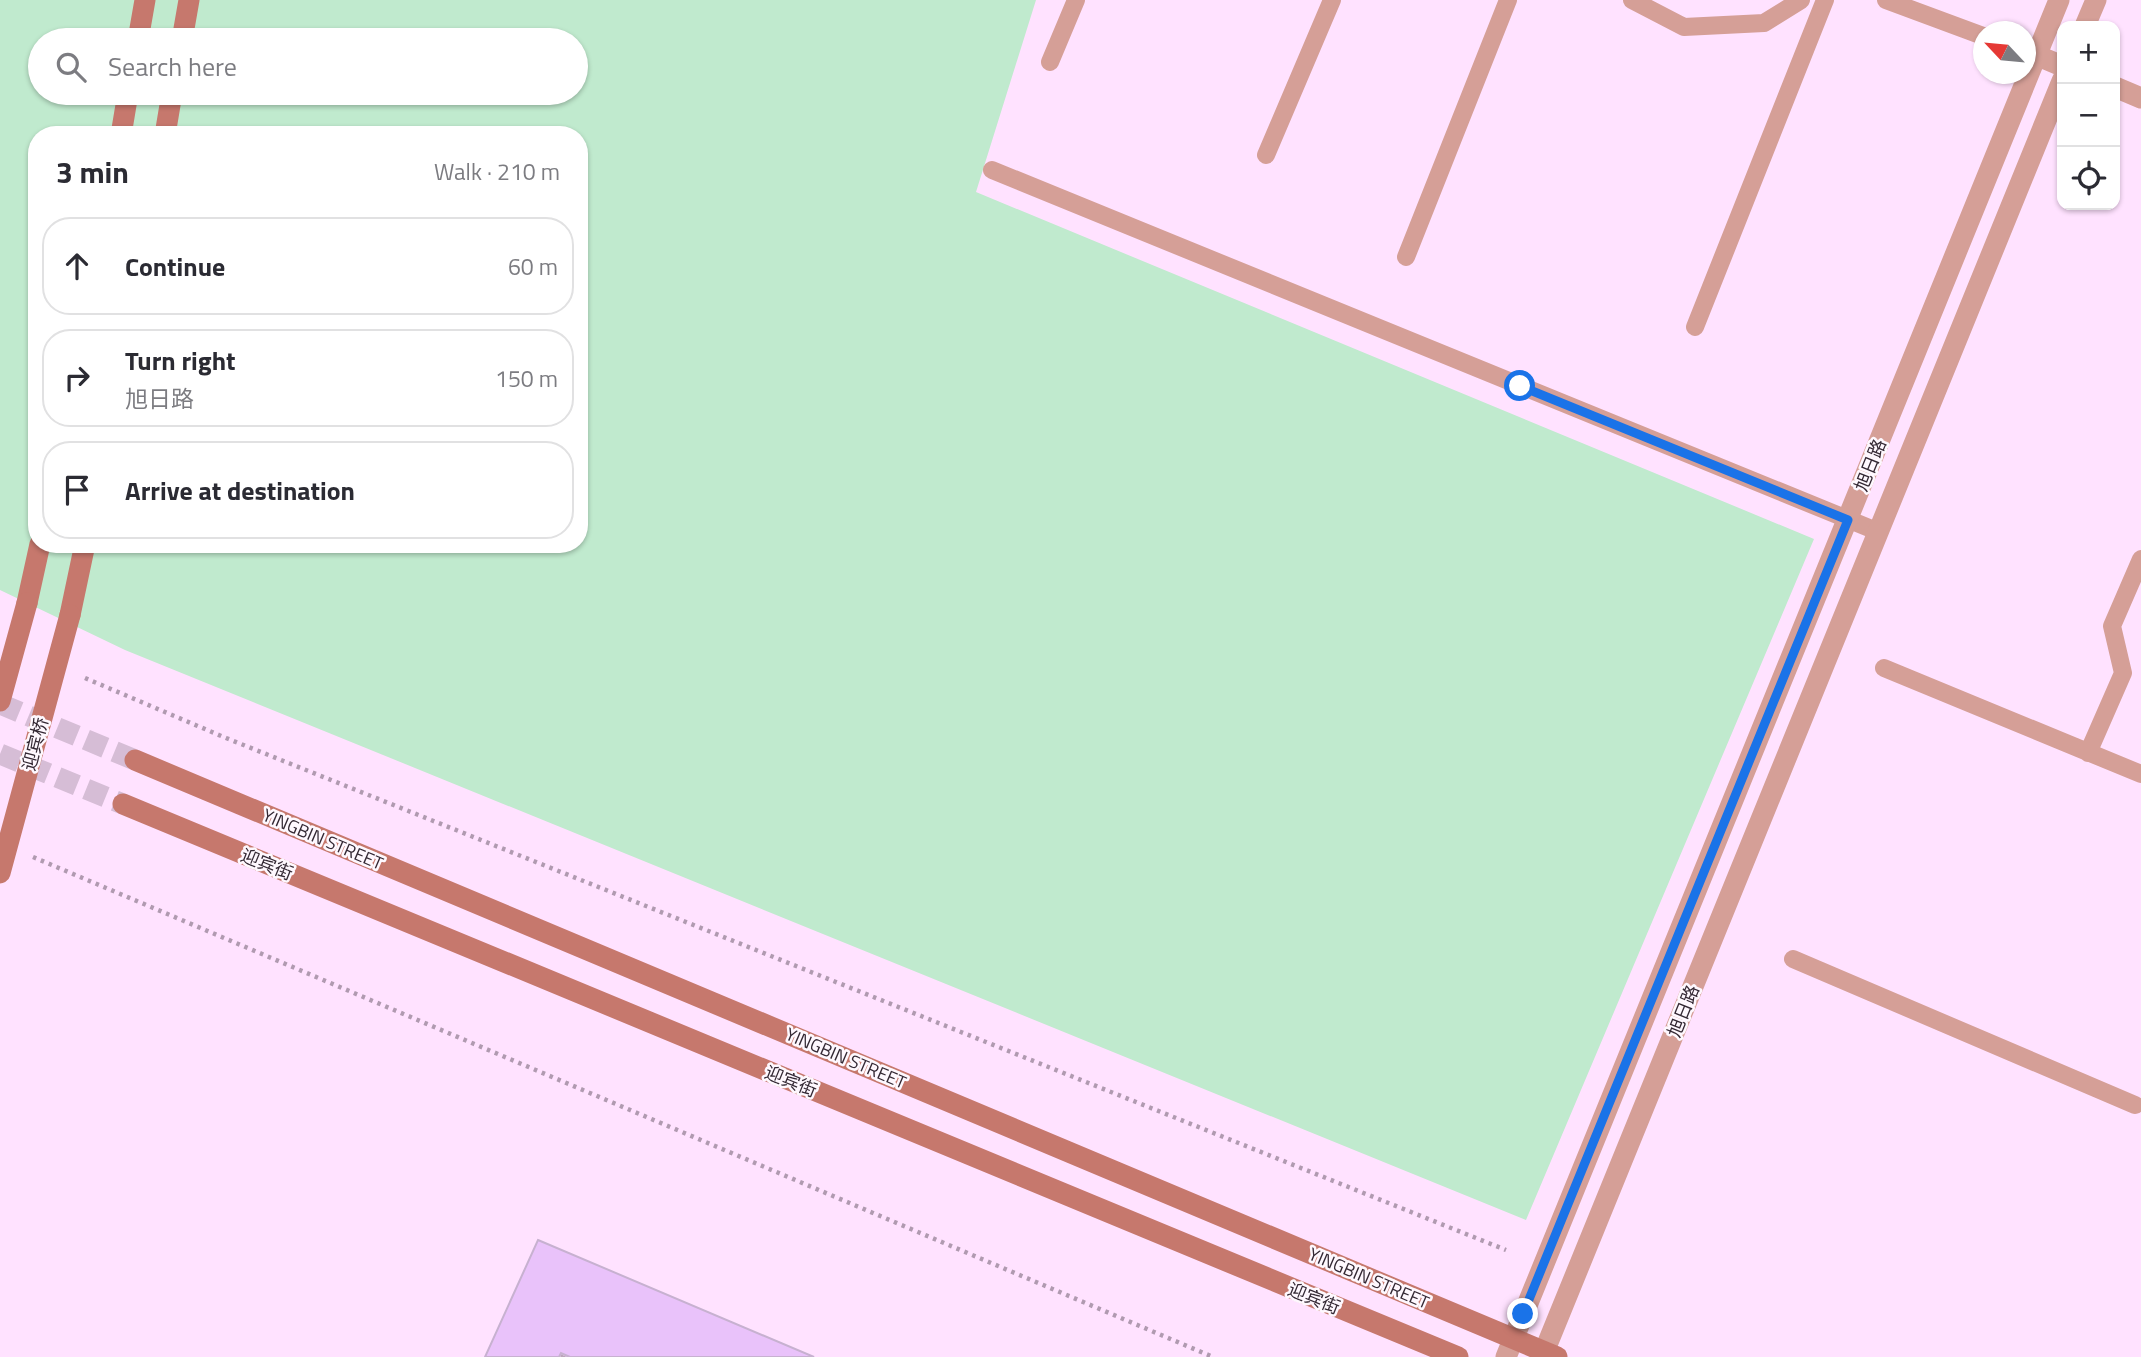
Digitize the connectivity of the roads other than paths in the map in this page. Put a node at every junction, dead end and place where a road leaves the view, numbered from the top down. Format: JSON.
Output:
{"nodes":[{"id":1,"x":145,"y":0,"type":"edge"},
{"id":2,"x":189,"y":0,"type":"edge"},
{"id":3,"x":1076,"y":0,"type":"edge"},
{"id":4,"x":1332,"y":0,"type":"edge"},
{"id":5,"x":1508,"y":0,"type":"edge"},
{"id":6,"x":1632,"y":0,"type":"edge"},
{"id":7,"x":1801,"y":0,"type":"edge"},
{"id":8,"x":1825,"y":0,"type":"edge"},
{"id":9,"x":1886,"y":0,"type":"edge"},
{"id":10,"x":2059,"y":0,"type":"edge"},
{"id":11,"x":2096,"y":0,"type":"edge"},
{"id":12,"x":2087,"y":21,"type":"edge"},
{"id":13,"x":140,"y":28,"type":"edge"},
{"id":14,"x":184,"y":28,"type":"edge"},
{"id":15,"x":1973,"y":32,"type":"edge"},
{"id":16,"x":2036,"y":44,"type":"edge"},
{"id":17,"x":2036,"y":55,"type":"edge"},
{"id":18,"x":1050,"y":62,"type":"dead end"},
{"id":19,"x":2057,"y":64,"type":"edge"},
{"id":20,"x":2019,"y":84,"type":"edge"},
{"id":21,"x":2061,"y":84,"type":"edge"},
{"id":22,"x":2120,"y":89,"type":"edge"},
{"id":23,"x":2141,"y":98,"type":"edge"},
{"id":24,"x":126,"y":105,"type":"edge"},
{"id":25,"x":170,"y":105,"type":"edge"},
{"id":26,"x":122,"y":126,"type":"edge"},
{"id":27,"x":166,"y":126,"type":"edge"},
{"id":28,"x":1266,"y":156,"type":"dead end"},
{"id":29,"x":992,"y":170,"type":"dead end"},
{"id":30,"x":1406,"y":257,"type":"dead end"},
{"id":31,"x":1695,"y":327,"type":"dead end"},
{"id":32,"x":1848,"y":520,"type":"junction"},
{"id":33,"x":1879,"y":532,"type":"junction"},
{"id":34,"x":38,"y":553,"type":"edge"},
{"id":35,"x":83,"y":553,"type":"edge"},
{"id":36,"x":2141,"y":559,"type":"edge"},
{"id":37,"x":1884,"y":668,"type":"dead end"},
{"id":38,"x":0,"y":701,"type":"edge"},
{"id":39,"x":2088,"y":753,"type":"junction"},
{"id":40,"x":135,"y":760,"type":"tunnel mouth"},
{"id":41,"x":2141,"y":774,"type":"edge"},
{"id":42,"x":123,"y":804,"type":"tunnel mouth"},
{"id":43,"x":0,"y":873,"type":"edge"},
{"id":44,"x":1793,"y":959,"type":"dead end"},
{"id":45,"x":2139,"y":1101,"type":"edge"},
{"id":46,"x":1509,"y":1348,"type":"edge"},
{"id":47,"x":1548,"y":1355,"type":"edge"},
{"id":48,"x":1458,"y":1357,"type":"edge"}],
"edges":[{"from":1,"to":13,"type":"main road"},
{"from":2,"to":14,"type":"main road"},
{"from":3,"to":18,"type":"lane"},
{"from":4,"to":28,"type":"lane"},
{"from":5,"to":30,"type":"lane"},
{"from":6,"to":7,"type":"lane"},
{"from":8,"to":31,"type":"lane"},
{"from":9,"to":15,"type":"lane"},
{"from":10,"to":16,"type":"street","name":"旭日路"},
{"from":11,"to":12,"type":"street"},
{"from":17,"to":19,"type":"street"},
{"from":20,"to":32,"type":"street","name":"旭日路"},
{"from":21,"to":33,"type":"street","name":"旭日路"},
{"from":22,"to":23,"type":"street"},
{"from":24,"to":26,"type":"main road"},
{"from":25,"to":27,"type":"main road"},
{"from":29,"to":32,"type":"lane"},
{"from":32,"to":33,"type":"lane"},
{"from":32,"to":46,"type":"street","name":"旭日路"},
{"from":33,"to":47,"type":"street","name":"旭日路"},
{"from":34,"to":38,"type":"main road","bridge":true},
{"from":35,"to":43,"type":"main road","name":"迎宾桥","bridge":true},
{"from":36,"to":39,"type":"lane"},
{"from":37,"to":39,"type":"lane"},
{"from":39,"to":41,"type":"lane"},
{"from":40,"to":46,"type":"main road","name":"YINGBIN STREET"},
{"from":42,"to":48,"type":"main road","name":"迎宾街"},
{"from":44,"to":45,"type":"lane"},
{"from":46,"to":47,"type":"main road","name":"YINGBIN STREET"}]}
